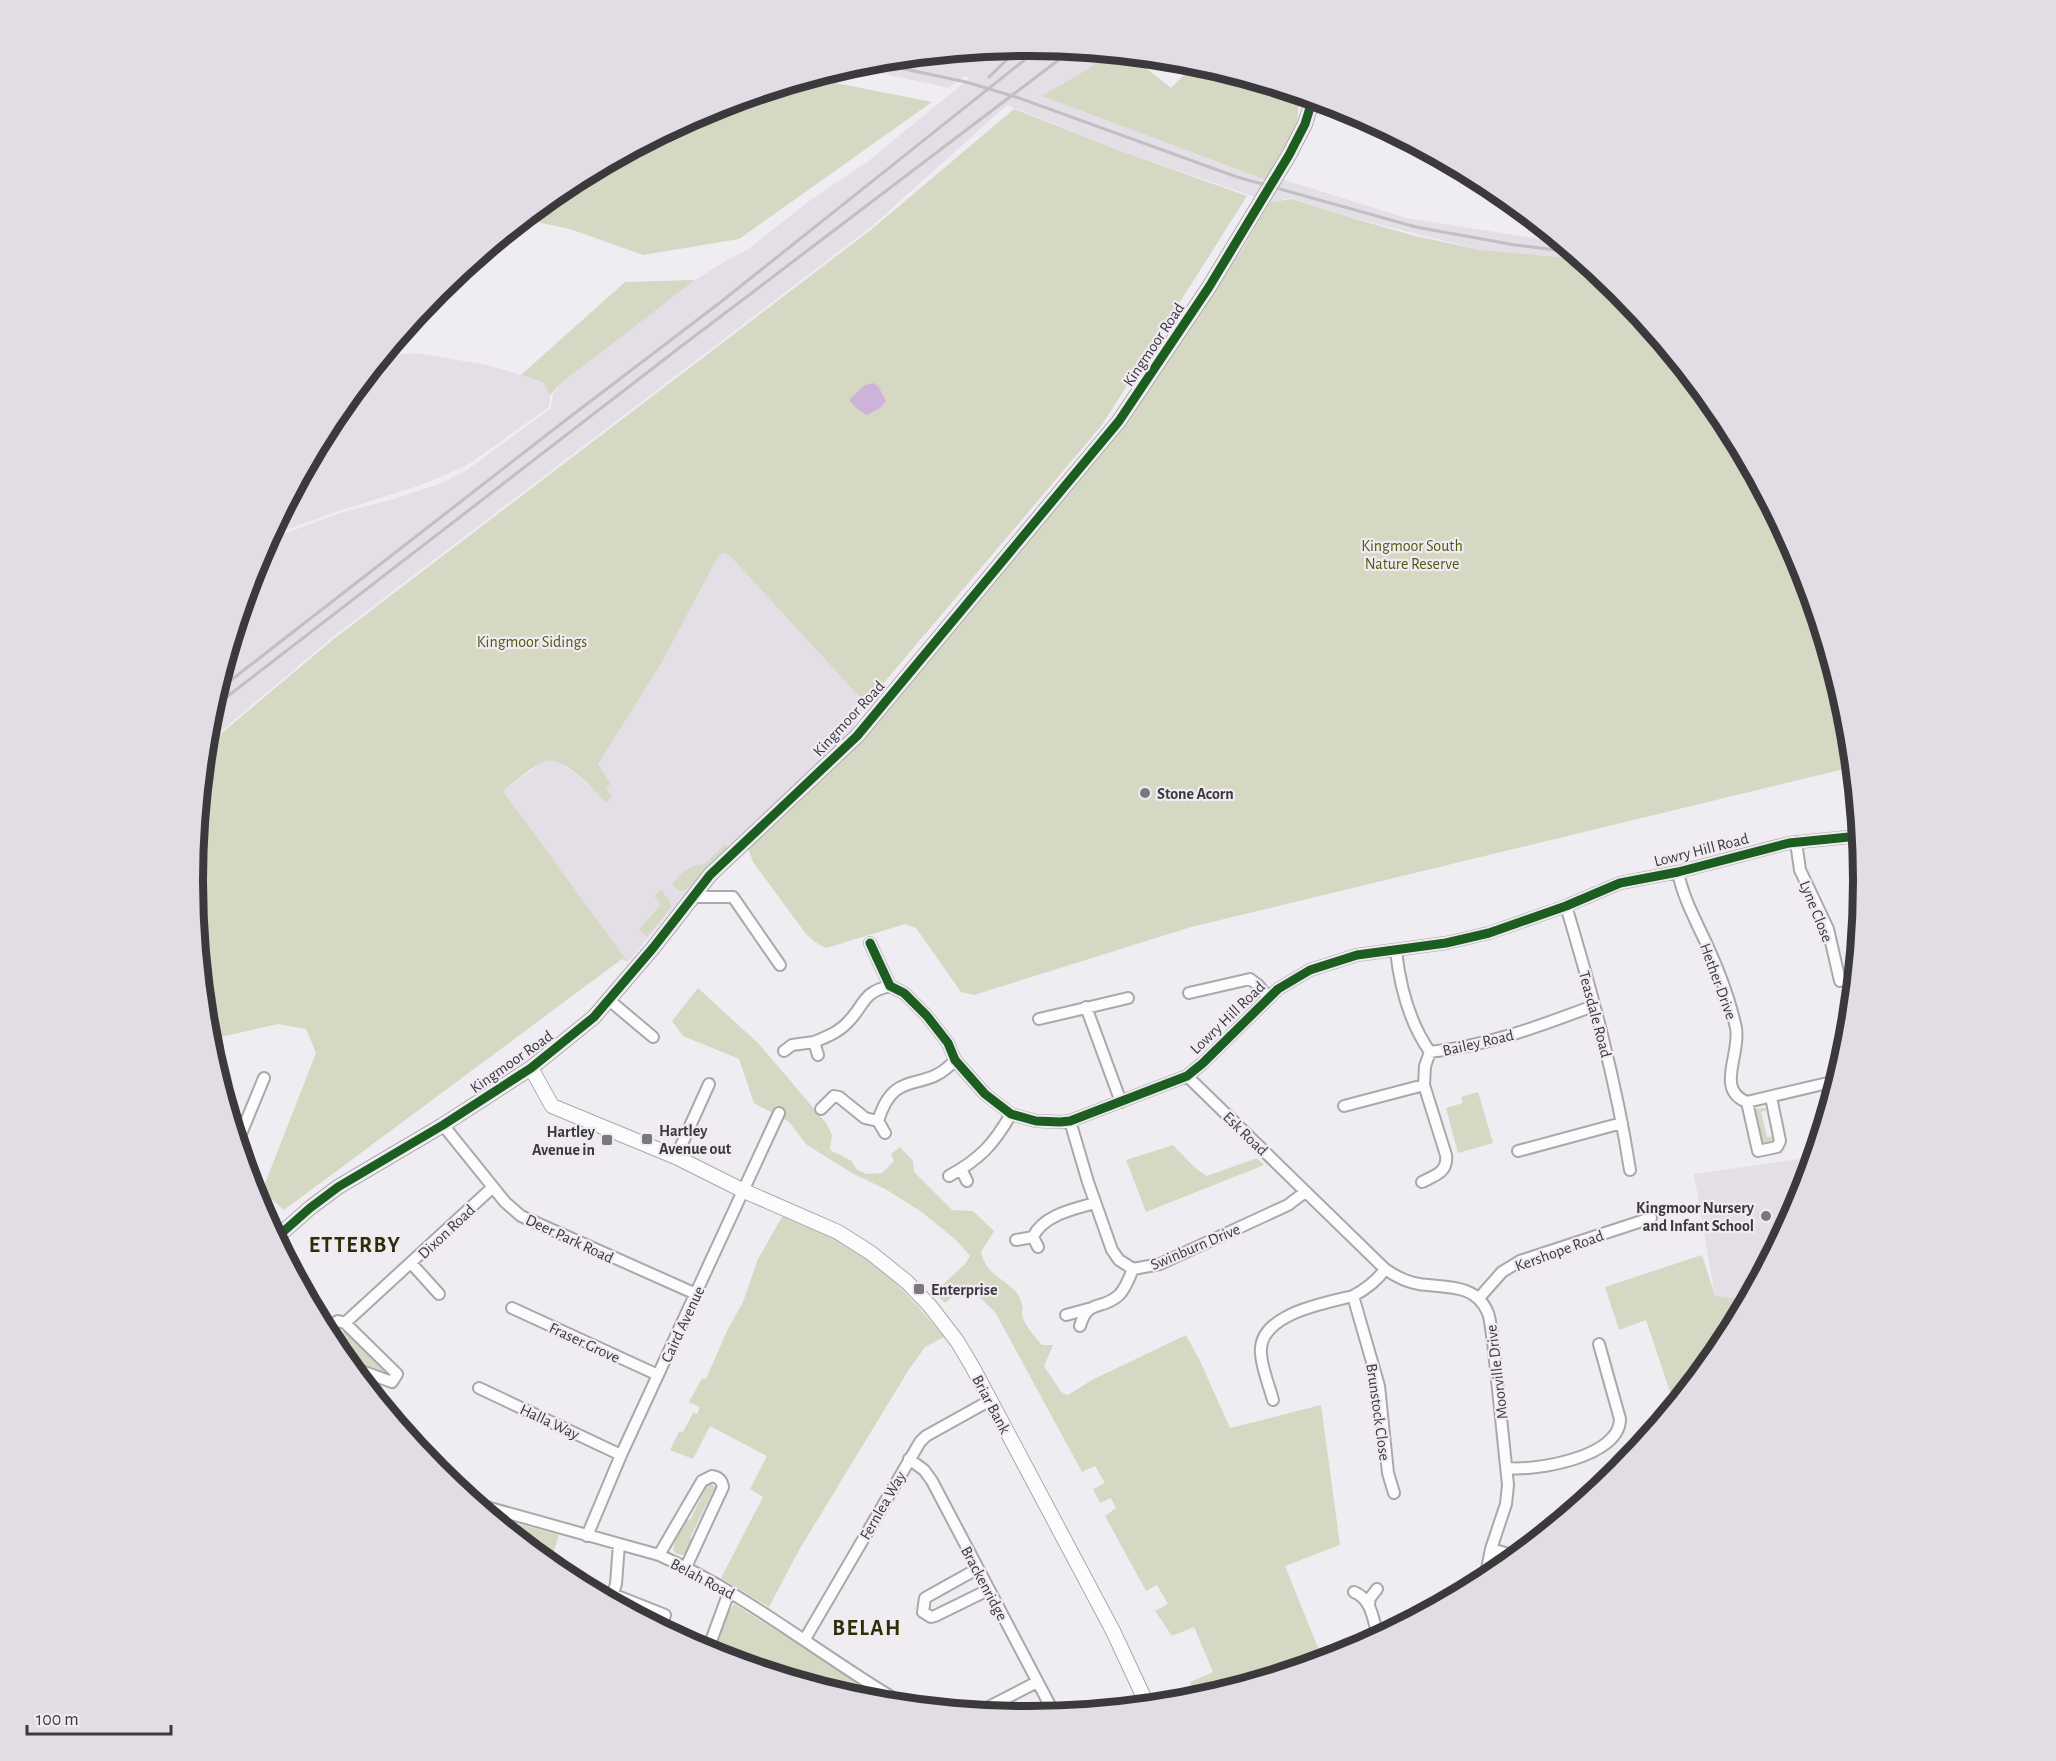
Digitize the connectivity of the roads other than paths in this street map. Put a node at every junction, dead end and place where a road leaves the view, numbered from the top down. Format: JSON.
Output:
{"nodes":[{"id":1,"x":1311,"y":106,"type":"edge"},
{"id":2,"x":1851,"y":837,"type":"edge"},
{"id":3,"x":1796,"y":842,"type":"junction"},
{"id":4,"x":1678,"y":872,"type":"junction"},
{"id":5,"x":692,"y":897,"type":"junction"},
{"id":6,"x":1566,"y":906,"type":"junction"},
{"id":7,"x":870,"y":943,"type":"dead end"},
{"id":8,"x":1396,"y":951,"type":"junction"},
{"id":9,"x":780,"y":965,"type":"dead end"},
{"id":10,"x":1840,"y":981,"type":"dead end"},
{"id":11,"x":890,"y":986,"type":"junction"},
{"id":12,"x":1190,"y":993,"type":"dead end"},
{"id":13,"x":1128,"y":998,"type":"dead end"},
{"id":14,"x":1269,"y":998,"type":"junction"},
{"id":15,"x":609,"y":1000,"type":"junction"},
{"id":16,"x":1593,"y":1006,"type":"junction"},
{"id":17,"x":1086,"y":1007,"type":"junction"},
{"id":18,"x":1039,"y":1019,"type":"dead end"},
{"id":19,"x":652,"y":1037,"type":"dead end"},
{"id":20,"x":814,"y":1042,"type":"junction"},
{"id":21,"x":784,"y":1051,"type":"dead end"},
{"id":22,"x":1430,"y":1052,"type":"junction"},
{"id":23,"x":818,"y":1055,"type":"dead end"},
{"id":24,"x":955,"y":1060,"type":"junction"},
{"id":25,"x":531,"y":1068,"type":"junction"},
{"id":26,"x":1187,"y":1076,"type":"junction"},
{"id":27,"x":264,"y":1078,"type":"dead end"},
{"id":28,"x":1827,"y":1083,"type":"edge"},
{"id":29,"x":709,"y":1084,"type":"dead end"},
{"id":30,"x":1424,"y":1085,"type":"junction"},
{"id":31,"x":1771,"y":1097,"type":"junction"},
{"id":32,"x":1121,"y":1102,"type":"junction"},
{"id":33,"x":1747,"y":1102,"type":"junction"},
{"id":34,"x":1344,"y":1106,"type":"dead end"},
{"id":35,"x":821,"y":1109,"type":"dead end"},
{"id":36,"x":779,"y":1113,"type":"dead end"},
{"id":37,"x":1011,"y":1114,"type":"junction"},
{"id":38,"x":878,"y":1121,"type":"junction"},
{"id":39,"x":1070,"y":1121,"type":"junction"},
{"id":40,"x":1622,"y":1123,"type":"junction"},
{"id":41,"x":443,"y":1125,"type":"junction"},
{"id":42,"x":242,"y":1131,"type":"edge"},
{"id":43,"x":885,"y":1133,"type":"dead end"},
{"id":44,"x":1518,"y":1151,"type":"dead end"},
{"id":45,"x":676,"y":1157,"type":"junction"},
{"id":46,"x":961,"y":1169,"type":"junction"},
{"id":47,"x":1629,"y":1170,"type":"dead end"},
{"id":48,"x":948,"y":1176,"type":"dead end"},
{"id":49,"x":967,"y":1181,"type":"dead end"},
{"id":50,"x":1422,"y":1182,"type":"dead end"},
{"id":51,"x":493,"y":1187,"type":"junction"},
{"id":52,"x":744,"y":1191,"type":"junction"},
{"id":53,"x":1305,"y":1192,"type":"junction"},
{"id":54,"x":1095,"y":1203,"type":"junction"},
{"id":55,"x":1651,"y":1218,"type":"dead end"},
{"id":56,"x":282,"y":1232,"type":"edge"},
{"id":57,"x":1016,"y":1240,"type":"dead end"},
{"id":58,"x":411,"y":1263,"type":"junction"},
{"id":59,"x":1133,"y":1269,"type":"junction"},
{"id":60,"x":1385,"y":1269,"type":"junction"},
{"id":61,"x":439,"y":1294,"type":"dead end"},
{"id":62,"x":696,"y":1294,"type":"junction"},
{"id":63,"x":1353,"y":1296,"type":"junction"},
{"id":64,"x":1479,"y":1298,"type":"junction"},
{"id":65,"x":512,"y":1308,"type":"dead end"},
{"id":66,"x":1089,"y":1308,"type":"junction"},
{"id":67,"x":1066,"y":1315,"type":"dead end"},
{"id":68,"x":345,"y":1323,"type":"junction"},
{"id":69,"x":333,"y":1324,"type":"edge"},
{"id":70,"x":1080,"y":1326,"type":"dead end"},
{"id":71,"x":1599,"y":1344,"type":"dead end"},
{"id":72,"x":366,"y":1373,"type":"edge"},
{"id":73,"x":658,"y":1375,"type":"junction"},
{"id":74,"x":479,"y":1388,"type":"dead end"},
{"id":75,"x":1274,"y":1400,"type":"dead end"},
{"id":76,"x":989,"y":1401,"type":"junction"},
{"id":77,"x":621,"y":1455,"type":"junction"},
{"id":78,"x":909,"y":1459,"type":"junction"},
{"id":79,"x":1508,"y":1468,"type":"junction"},
{"id":80,"x":1394,"y":1493,"type":"dead end"},
{"id":81,"x":494,"y":1509,"type":"edge"},
{"id":82,"x":587,"y":1536,"type":"junction"},
{"id":83,"x":619,"y":1544,"type":"junction"},
{"id":84,"x":1491,"y":1549,"type":"junction"},
{"id":85,"x":1505,"y":1553,"type":"edge"},
{"id":86,"x":659,"y":1555,"type":"junction"},
{"id":87,"x":1488,"y":1565,"type":"edge"},
{"id":88,"x":686,"y":1567,"type":"junction"},
{"id":89,"x":977,"y":1569,"type":"junction"},
{"id":90,"x":1377,"y":1589,"type":"dead end"},
{"id":91,"x":988,"y":1590,"type":"junction"},
{"id":92,"x":729,"y":1592,"type":"junction"},
{"id":93,"x":1354,"y":1592,"type":"dead end"},
{"id":94,"x":613,"y":1594,"type":"edge"},
{"id":95,"x":632,"y":1604,"type":"edge"},
{"id":96,"x":1369,"y":1604,"type":"junction"},
{"id":97,"x":663,"y":1620,"type":"edge"},
{"id":98,"x":1376,"y":1628,"type":"edge"},
{"id":99,"x":805,"y":1639,"type":"junction"},
{"id":100,"x":711,"y":1642,"type":"edge"},
{"id":101,"x":1037,"y":1682,"type":"junction"},
{"id":102,"x":886,"y":1693,"type":"edge"},
{"id":103,"x":1144,"y":1697,"type":"edge"},
{"id":104,"x":993,"y":1705,"type":"edge"},
{"id":105,"x":1050,"y":1705,"type":"edge"}],
"edges":[{"from":1,"to":5,"type":"street","name":"Kingmoor Road"},
{"from":2,"to":3,"type":"street","name":"Lowry Hill Road"},
{"from":3,"to":4,"type":"street","name":"Lowry Hill Road"},
{"from":3,"to":10,"type":"street","name":"Lyne Close"},
{"from":4,"to":6,"type":"street","name":"Lowry Hill Road"},
{"from":4,"to":33,"type":"street","name":"Hether Drive"},
{"from":5,"to":9,"type":"street"},
{"from":5,"to":15,"type":"street","name":"Kingmoor Road"},
{"from":6,"to":8,"type":"street","name":"Lowry Hill Road"},
{"from":6,"to":16,"type":"street","name":"Teasdale Road"},
{"from":7,"to":11,"type":"street","name":"Lowry Hill Road"},
{"from":8,"to":14,"type":"street","name":"Lowry Hill Road"},
{"from":8,"to":22,"type":"street","name":"Bailey Road"},
{"from":11,"to":20,"type":"street"},
{"from":11,"to":24,"type":"street","name":"Lowry Hill Road"},
{"from":12,"to":14,"type":"street"},
{"from":13,"to":17,"type":"street"},
{"from":14,"to":26,"type":"street","name":"Lowry Hill Road"},
{"from":15,"to":19,"type":"street"},
{"from":15,"to":25,"type":"street","name":"Kingmoor Road"},
{"from":16,"to":22,"type":"street","name":"Bailey Road"},
{"from":16,"to":40,"type":"street","name":"Teasdale Road"},
{"from":17,"to":18,"type":"street"},
{"from":17,"to":32,"type":"street"},
{"from":20,"to":21,"type":"street"},
{"from":20,"to":23,"type":"street"},
{"from":22,"to":30,"type":"street"},
{"from":24,"to":37,"type":"street","name":"Lowry Hill Road"},
{"from":24,"to":38,"type":"street"},
{"from":25,"to":41,"type":"street","name":"Kingmoor Road"},
{"from":25,"to":45,"type":"street","name":"Briar Bank"},
{"from":26,"to":32,"type":"street","name":"Lowry Hill Road"},
{"from":26,"to":53,"type":"street","name":"Esk Road"},
{"from":27,"to":42,"type":"street"},
{"from":28,"to":31,"type":"street"},
{"from":29,"to":45,"type":"street"},
{"from":30,"to":34,"type":"street"},
{"from":30,"to":50,"type":"street"},
{"from":31,"to":33,"type":"street"},
{"from":31,"to":33,"type":"street"},
{"from":32,"to":39,"type":"street","name":"Lowry Hill Road"},
{"from":35,"to":38,"type":"street"},
{"from":36,"to":52,"type":"street","name":"Caird Avenue"},
{"from":37,"to":39,"type":"street","name":"Lowry Hill Road"},
{"from":37,"to":46,"type":"street"},
{"from":38,"to":43,"type":"street"},
{"from":39,"to":54,"type":"street","name":"Swinburn Drive"},
{"from":40,"to":44,"type":"street"},
{"from":40,"to":47,"type":"street","name":"Teasdale Road"},
{"from":41,"to":51,"type":"street","name":"Deer Park Road"},
{"from":41,"to":56,"type":"street","name":"Kingmoor Road"},
{"from":45,"to":52,"type":"street","name":"Briar Bank"},
{"from":46,"to":48,"type":"street"},
{"from":46,"to":49,"type":"street"},
{"from":51,"to":58,"type":"street","name":"Dixon Road"},
{"from":51,"to":62,"type":"street","name":"Deer Park Road"},
{"from":52,"to":62,"type":"street","name":"Caird Avenue"},
{"from":52,"to":76,"type":"street","name":"Briar Bank"},
{"from":53,"to":59,"type":"street","name":"Swinburn Drive"},
{"from":53,"to":60,"type":"street"},
{"from":54,"to":57,"type":"street"},
{"from":54,"to":59,"type":"street","name":"Swinburn Drive"},
{"from":55,"to":64,"type":"street","name":"Kershope Road"},
{"from":58,"to":61,"type":"street"},
{"from":58,"to":68,"type":"street","name":"Dixon Road"},
{"from":59,"to":66,"type":"street"},
{"from":60,"to":63,"type":"street"},
{"from":60,"to":64,"type":"street"},
{"from":62,"to":73,"type":"street","name":"Caird Avenue"},
{"from":63,"to":75,"type":"street"},
{"from":63,"to":80,"type":"street","name":"Brunstock Close"},
{"from":64,"to":79,"type":"street","name":"Moorville Drive"},
{"from":65,"to":73,"type":"street","name":"Fraser Grove"},
{"from":66,"to":67,"type":"street"},
{"from":66,"to":70,"type":"street"},
{"from":68,"to":69,"type":"street"},
{"from":68,"to":72,"type":"street"},
{"from":71,"to":79,"type":"street"},
{"from":73,"to":77,"type":"street","name":"Caird Avenue"},
{"from":74,"to":77,"type":"street","name":"Halla Way"},
{"from":76,"to":78,"type":"street","name":"Fernlea Way"},
{"from":76,"to":103,"type":"street","name":"Briar Bank"},
{"from":77,"to":82,"type":"street","name":"Caird Avenue"},
{"from":78,"to":89,"type":"street","name":"Brackenridge"},
{"from":78,"to":99,"type":"street","name":"Fernlea Way"},
{"from":79,"to":84,"type":"street","name":"Moorville Drive"},
{"from":81,"to":82,"type":"street","name":"Belah Road"},
{"from":82,"to":83,"type":"street","name":"Belah Road"},
{"from":83,"to":86,"type":"street","name":"Belah Road"},
{"from":83,"to":94,"type":"street"},
{"from":84,"to":85,"type":"street"},
{"from":84,"to":87,"type":"street","name":"Moorville Drive"},
{"from":86,"to":88,"type":"street","name":"Belah Road"},
{"from":86,"to":88,"type":"street"},
{"from":88,"to":92,"type":"street","name":"Belah Road"},
{"from":89,"to":91,"type":"street","name":"Brackenridge"},
{"from":89,"to":91,"type":"street"},
{"from":90,"to":96,"type":"street"},
{"from":91,"to":101,"type":"street","name":"Brackenridge"},
{"from":92,"to":99,"type":"street","name":"Belah Road"},
{"from":92,"to":100,"type":"street"},
{"from":93,"to":96,"type":"street"},
{"from":95,"to":97,"type":"street"},
{"from":96,"to":98,"type":"street"},
{"from":99,"to":102,"type":"street","name":"Belah Road"},
{"from":101,"to":104,"type":"street"},
{"from":101,"to":105,"type":"street","name":"Brackenridge"}]}
